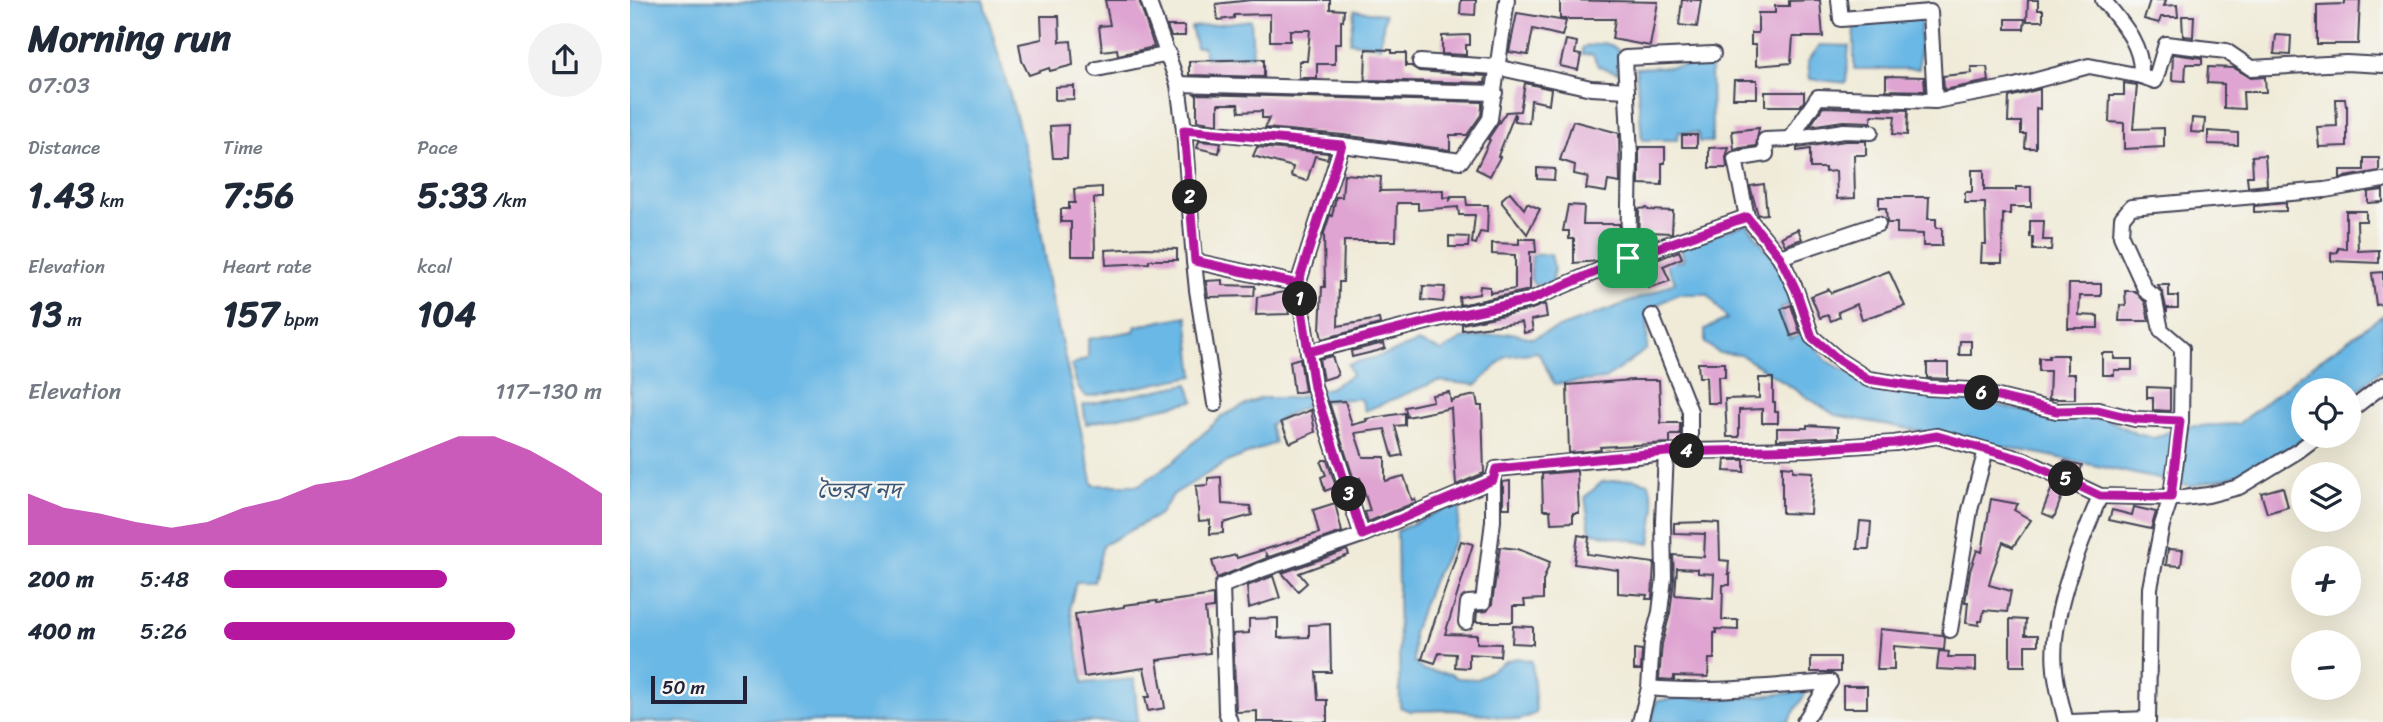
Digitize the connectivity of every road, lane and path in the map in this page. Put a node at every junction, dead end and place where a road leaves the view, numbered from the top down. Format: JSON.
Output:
{"nodes":[{"id":1,"x":1148,"y":0,"type":"edge"},
{"id":2,"x":1507,"y":0,"type":"edge"},
{"id":3,"x":1839,"y":0,"type":"edge"},
{"id":4,"x":2103,"y":0,"type":"edge"},
{"id":5,"x":1169,"y":54,"type":"junction"},
{"id":6,"x":1713,"y":54,"type":"dead end"},
{"id":7,"x":1420,"y":62,"type":"dead end"},
{"id":8,"x":2383,"y":65,"type":"edge"},
{"id":9,"x":1496,"y":67,"type":"junction"},
{"id":10,"x":1097,"y":69,"type":"dead end"},
{"id":11,"x":2141,"y":76,"type":"junction"},
{"id":12,"x":1178,"y":84,"type":"junction"},
{"id":13,"x":1627,"y":90,"type":"junction"},
{"id":14,"x":1495,"y":93,"type":"junction"},
{"id":15,"x":1935,"y":102,"type":"junction"},
{"id":16,"x":1184,"y":130,"type":"junction"},
{"id":17,"x":1871,"y":132,"type":"dead end"},
{"id":18,"x":1790,"y":139,"type":"junction"},
{"id":19,"x":1342,"y":145,"type":"junction"},
{"id":20,"x":2383,"y":180,"type":"edge"},
{"id":21,"x":1747,"y":217,"type":"junction"},
{"id":22,"x":1878,"y":223,"type":"dead end"},
{"id":23,"x":1780,"y":257,"type":"junction"},
{"id":24,"x":1628,"y":258,"type":"junction"},
{"id":25,"x":1195,"y":261,"type":"junction"},
{"id":26,"x":1298,"y":284,"type":"junction"},
{"id":27,"x":1652,"y":316,"type":"dead end"},
{"id":28,"x":1308,"y":352,"type":"junction"},
{"id":29,"x":2383,"y":385,"type":"edge"},
{"id":30,"x":2361,"y":402,"type":"edge"},
{"id":31,"x":1215,"y":404,"type":"dead end"},
{"id":32,"x":2180,"y":423,"type":"junction"},
{"id":33,"x":2302,"y":448,"type":"edge"},
{"id":34,"x":1986,"y":450,"type":"junction"},
{"id":35,"x":1690,"y":451,"type":"junction"},
{"id":36,"x":1666,"y":452,"type":"junction"},
{"id":37,"x":1493,"y":480,"type":"junction"},
{"id":38,"x":2171,"y":493,"type":"junction"},
{"id":39,"x":2100,"y":496,"type":"junction"},
{"id":40,"x":1362,"y":535,"type":"junction"},
{"id":41,"x":1466,"y":622,"type":"dead end"},
{"id":42,"x":1950,"y":630,"type":"dead end"},
{"id":43,"x":1649,"y":688,"type":"junction"},
{"id":44,"x":2148,"y":720,"type":"edge"},
{"id":45,"x":1230,"y":722,"type":"edge"},
{"id":46,"x":1640,"y":722,"type":"edge"},
{"id":47,"x":1804,"y":722,"type":"edge"},
{"id":48,"x":2068,"y":722,"type":"edge"}],
"edges":[{"from":1,"to":5,"type":"street"},
{"from":2,"to":9,"type":"street"},
{"from":3,"to":15,"type":"street"},
{"from":4,"to":11,"type":"street"},
{"from":5,"to":10,"type":"street"},
{"from":5,"to":12,"type":"street"},
{"from":6,"to":13,"type":"street"},
{"from":7,"to":9,"type":"street"},
{"from":8,"to":11,"type":"street"},
{"from":9,"to":13,"type":"street"},
{"from":9,"to":14,"type":"street"},
{"from":11,"to":15,"type":"street"},
{"from":12,"to":14,"type":"street"},
{"from":12,"to":16,"type":"street"},
{"from":13,"to":24,"type":"street"},
{"from":14,"to":19,"type":"street"},
{"from":15,"to":18,"type":"street"},
{"from":16,"to":19,"type":"street"},
{"from":16,"to":25,"type":"street"},
{"from":17,"to":18,"type":"street"},
{"from":18,"to":21,"type":"street"},
{"from":19,"to":26,"type":"street"},
{"from":20,"to":32,"type":"street"},
{"from":21,"to":23,"type":"street"},
{"from":21,"to":24,"type":"street"},
{"from":22,"to":23,"type":"street"},
{"from":23,"to":32,"type":"street"},
{"from":24,"to":28,"type":"street"},
{"from":25,"to":26,"type":"street"},
{"from":25,"to":31,"type":"street"},
{"from":26,"to":28,"type":"street"},
{"from":27,"to":35,"type":"street"},
{"from":28,"to":40,"type":"street"},
{"from":29,"to":30,"type":"street"},
{"from":32,"to":38,"type":"street"},
{"from":33,"to":38,"type":"street"},
{"from":34,"to":35,"type":"street"},
{"from":34,"to":39,"type":"street"},
{"from":34,"to":42,"type":"street"},
{"from":35,"to":36,"type":"street"},
{"from":36,"to":37,"type":"street"},
{"from":36,"to":43,"type":"street"},
{"from":37,"to":40,"type":"street"},
{"from":37,"to":41,"type":"street"},
{"from":38,"to":39,"type":"street"},
{"from":38,"to":44,"type":"street"},
{"from":39,"to":48,"type":"street"},
{"from":40,"to":45,"type":"street"},
{"from":43,"to":46,"type":"street"},
{"from":43,"to":47,"type":"street"},
{"from":44,"to":48,"type":"street"}]}
